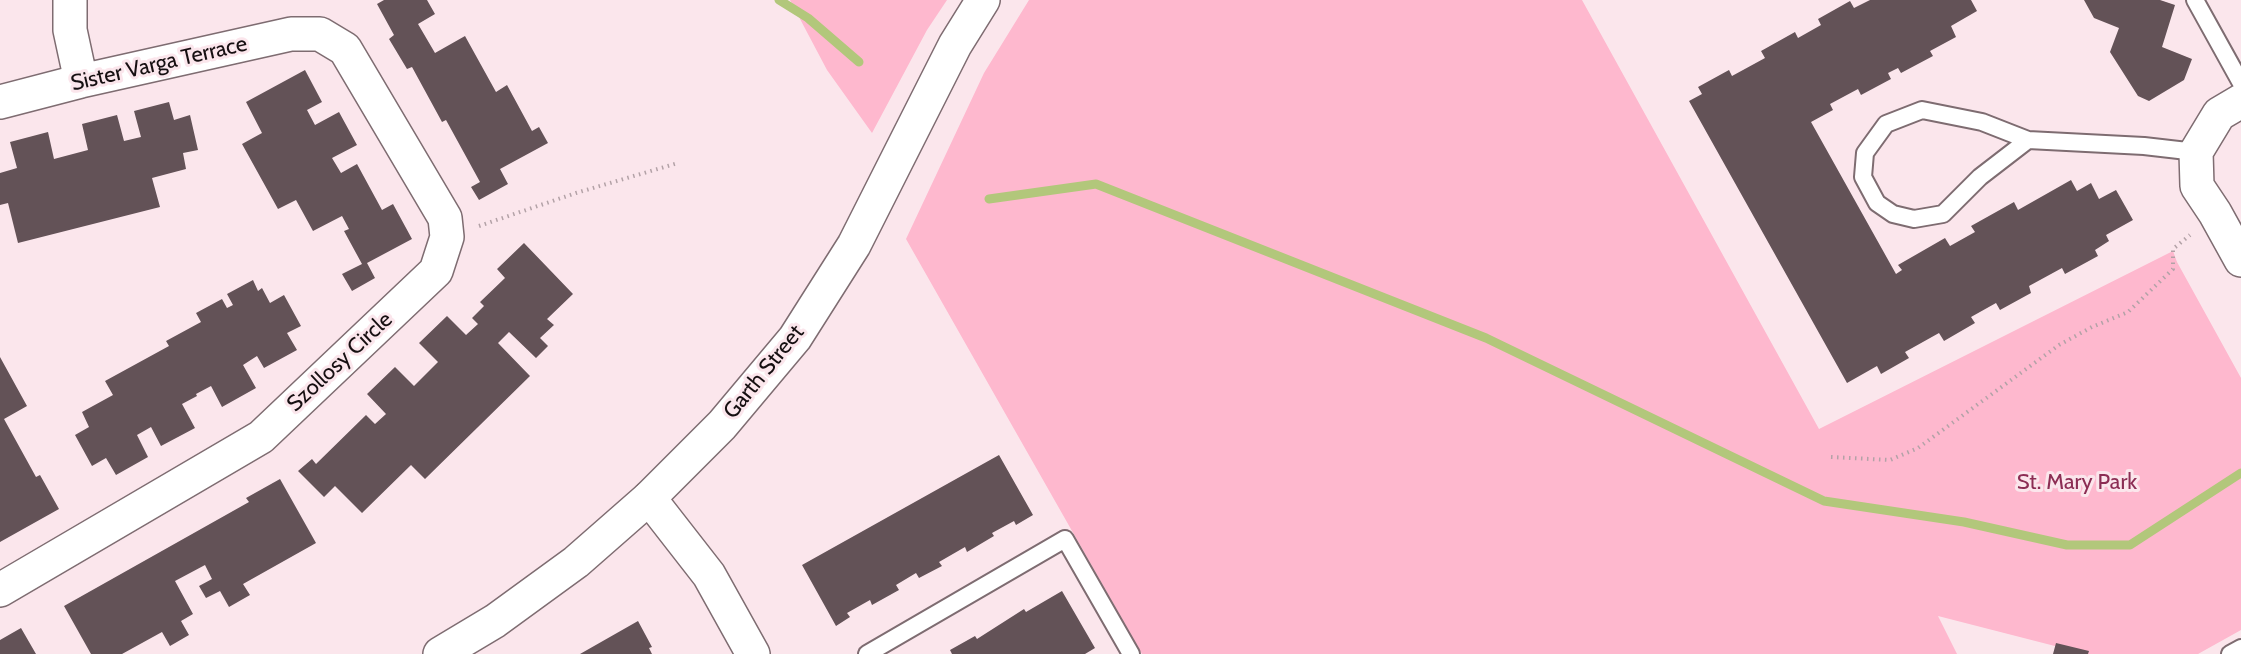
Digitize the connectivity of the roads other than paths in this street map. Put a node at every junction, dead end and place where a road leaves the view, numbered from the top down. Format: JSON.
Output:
{"nodes":[{"id":1,"x":70,"y":0,"type":"edge"},
{"id":2,"x":983,"y":0,"type":"edge"},
{"id":3,"x":2196,"y":0,"type":"edge"},
{"id":4,"x":81,"y":81,"type":"junction"},
{"id":5,"x":2241,"y":83,"type":"edge"},
{"id":6,"x":0,"y":102,"type":"edge"},
{"id":7,"x":2241,"y":102,"type":"edge"},
{"id":8,"x":2028,"y":140,"type":"junction"},
{"id":9,"x":2196,"y":152,"type":"junction"},
{"id":10,"x":447,"y":237,"type":"joint"},
{"id":11,"x":2241,"y":260,"type":"edge"},
{"id":12,"x":649,"y":498,"type":"junction"},
{"id":13,"x":0,"y":591,"type":"edge"},
{"id":14,"x":2241,"y":648,"type":"edge"},
{"id":15,"x":440,"y":654,"type":"edge"},
{"id":16,"x":753,"y":654,"type":"edge"},
{"id":17,"x":867,"y":654,"type":"edge"},
{"id":18,"x":1131,"y":654,"type":"edge"},
{"id":19,"x":2230,"y":654,"type":"edge"}],
"edges":[{"from":1,"to":4,"type":"street"},
{"from":2,"to":12,"type":"street","name":"Garth Street"},
{"from":3,"to":5,"type":"lane"},
{"from":4,"to":6,"type":"street","name":"Sister Varga Terrace"},
{"from":4,"to":10,"type":"street","name":"Sister Varga Terrace"},
{"from":7,"to":9,"type":"street"},
{"from":8,"to":8,"type":"lane"},
{"from":8,"to":9,"type":"lane"},
{"from":9,"to":11,"type":"street"},
{"from":10,"to":13,"type":"street","name":"Szollosy Circle"},
{"from":12,"to":15,"type":"street","name":"Garth Street"},
{"from":12,"to":16,"type":"street"},
{"from":14,"to":19,"type":"lane"},
{"from":17,"to":18,"type":"lane"}]}
